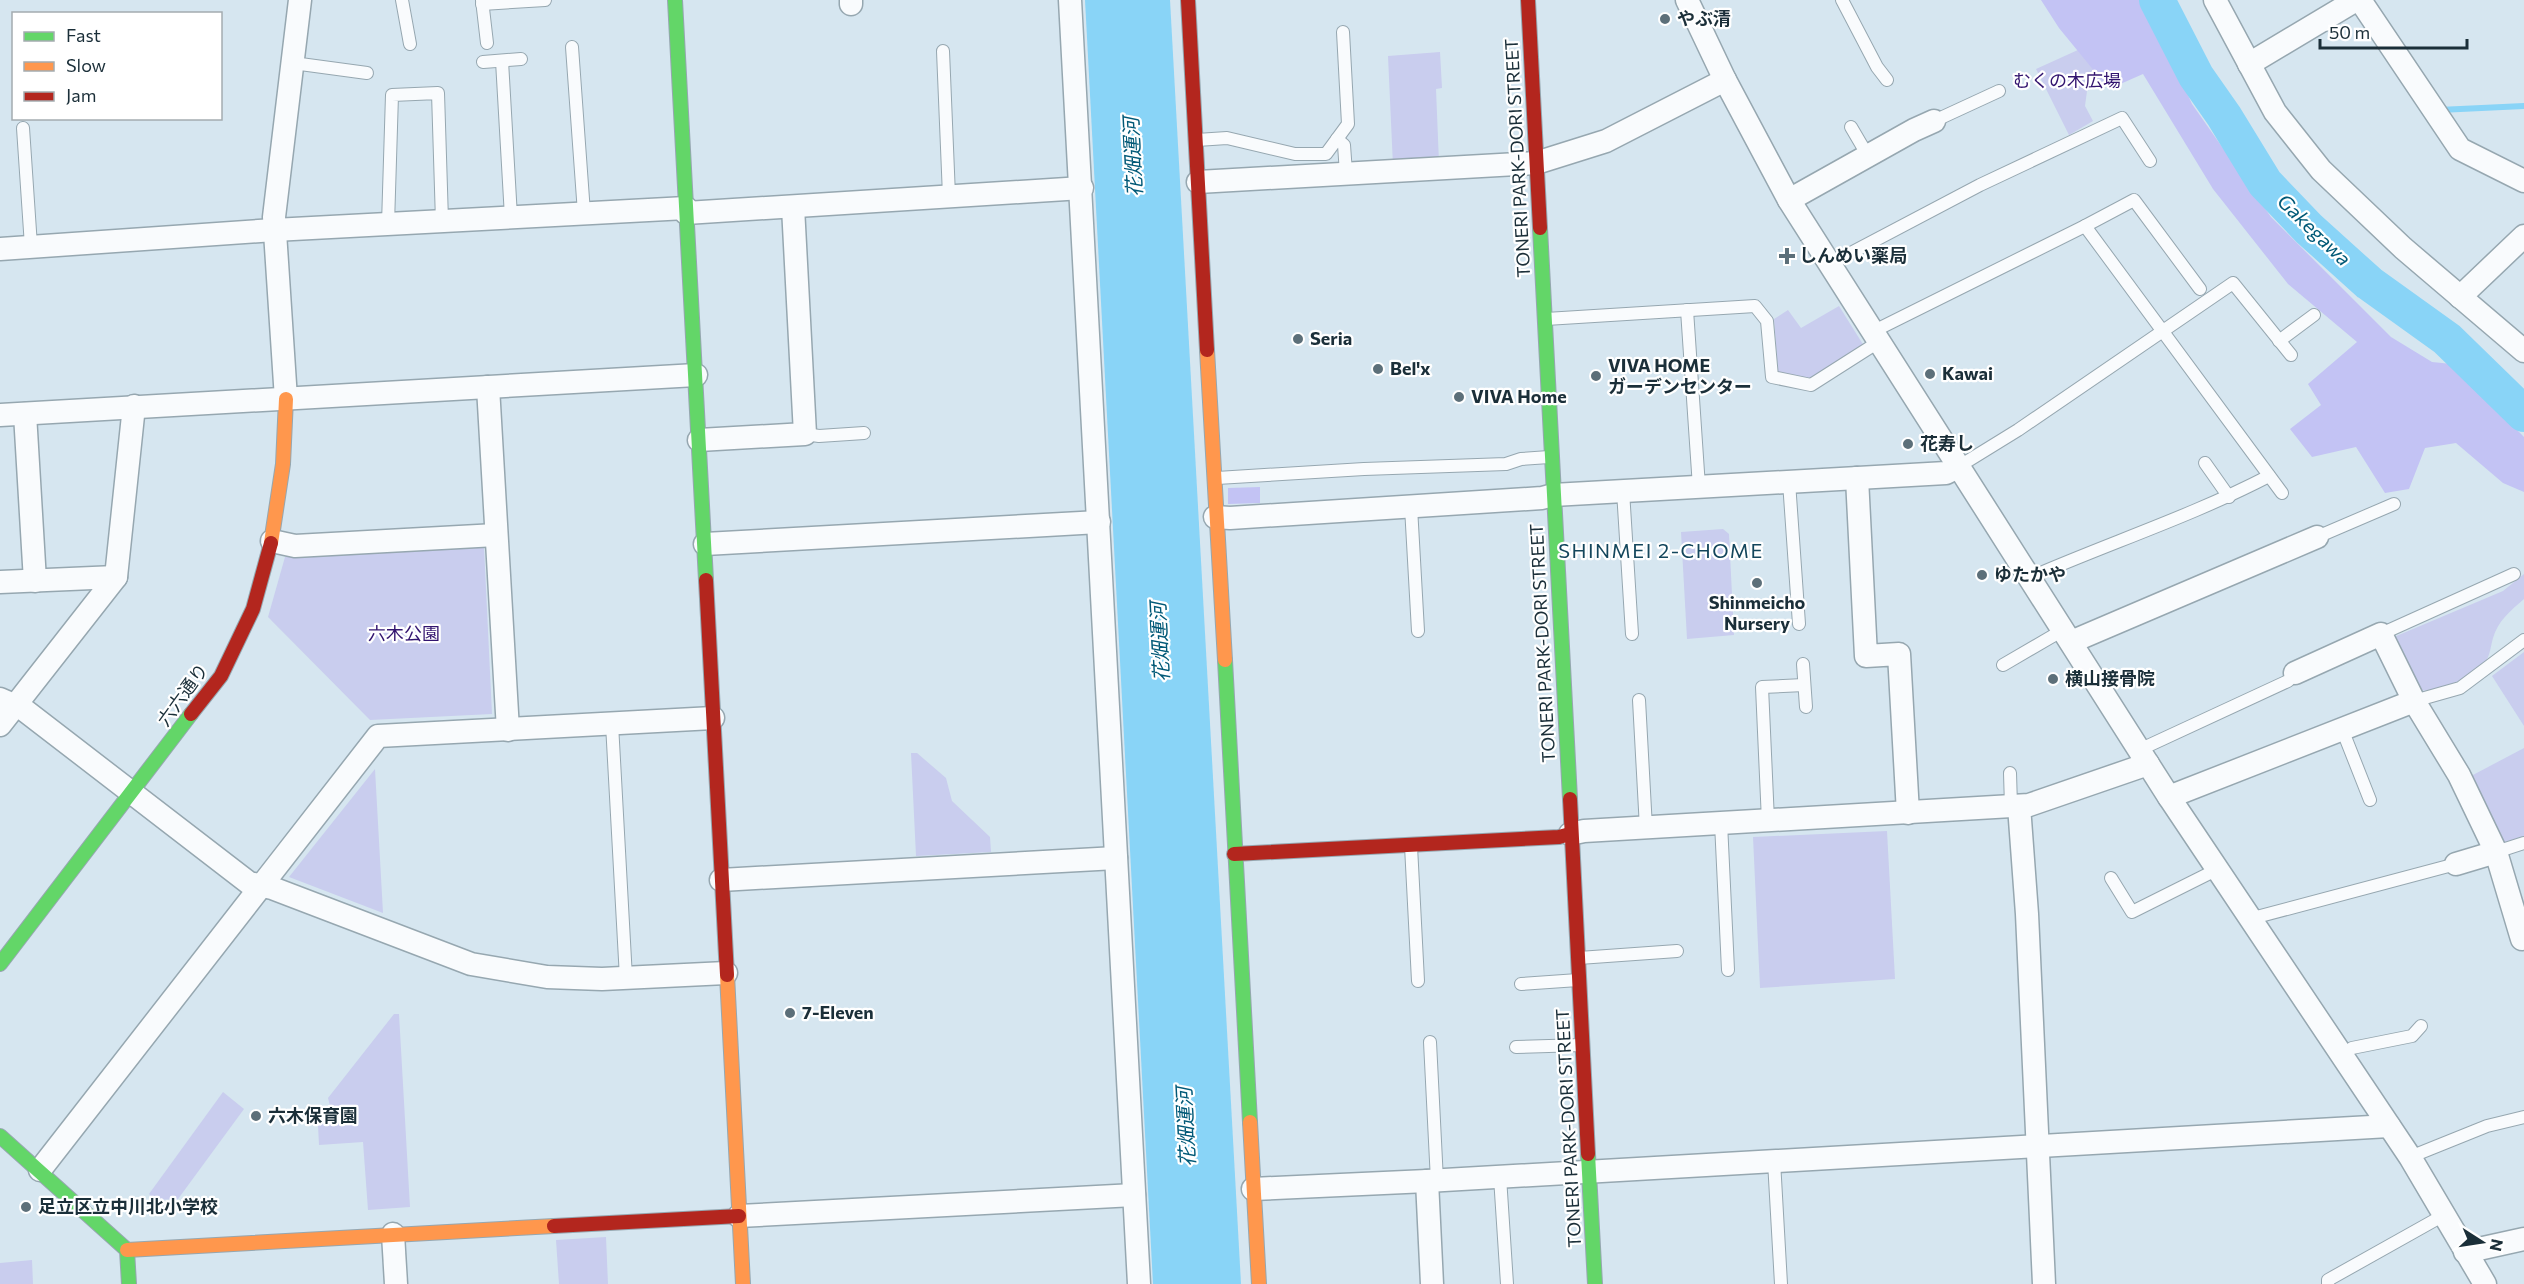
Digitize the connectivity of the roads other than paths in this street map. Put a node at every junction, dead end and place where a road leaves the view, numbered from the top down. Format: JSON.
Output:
{"nodes":[{"id":1,"x":300,"y":0,"type":"edge"},
{"id":2,"x":402,"y":0,"type":"edge"},
{"id":3,"x":545,"y":0,"type":"edge"},
{"id":4,"x":675,"y":0,"type":"edge"},
{"id":5,"x":1070,"y":0,"type":"edge"},
{"id":6,"x":1188,"y":0,"type":"edge"},
{"id":7,"x":1528,"y":0,"type":"edge"},
{"id":8,"x":1687,"y":0,"type":"edge"},
{"id":9,"x":1842,"y":0,"type":"edge"},
{"id":10,"x":2215,"y":0,"type":"edge"},
{"id":11,"x":2358,"y":0,"type":"edge"},
{"id":12,"x":482,"y":2,"type":"edge"},
{"id":13,"x":1343,"y":32,"type":"dead end"},
{"id":14,"x":410,"y":44,"type":"dead end"},
{"id":15,"x":487,"y":44,"type":"dead end"},
{"id":16,"x":572,"y":47,"type":"dead end"},
{"id":17,"x":943,"y":51,"type":"dead end"},
{"id":18,"x":521,"y":59,"type":"dead end"},
{"id":19,"x":502,"y":61,"type":"junction"},
{"id":20,"x":293,"y":63,"type":"junction"},
{"id":21,"x":483,"y":63,"type":"dead end"},
{"id":22,"x":2249,"y":64,"type":"junction"},
{"id":23,"x":367,"y":73,"type":"dead end"},
{"id":24,"x":1725,"y":80,"type":"junction"},
{"id":25,"x":1887,"y":80,"type":"dead end"},
{"id":26,"x":1999,"y":91,"type":"dead end"},
{"id":27,"x":1934,"y":121,"type":"joint"},
{"id":28,"x":1851,"y":127,"type":"dead end"},
{"id":29,"x":23,"y":128,"type":"dead end"},
{"id":30,"x":1336,"y":139,"type":"junction"},
{"id":31,"x":1196,"y":140,"type":"junction"},
{"id":32,"x":1868,"y":156,"type":"junction"},
{"id":33,"x":2150,"y":161,"type":"dead end"},
{"id":34,"x":1536,"y":163,"type":"junction"},
{"id":35,"x":1346,"y":173,"type":"junction"},
{"id":36,"x":2524,"y":181,"type":"edge"},
{"id":37,"x":1198,"y":182,"type":"junction"},
{"id":38,"x":1082,"y":188,"type":"junction"},
{"id":39,"x":949,"y":196,"type":"junction"},
{"id":40,"x":1790,"y":200,"type":"junction"},
{"id":41,"x":793,"y":207,"type":"junction"},
{"id":42,"x":686,"y":211,"type":"junction"},
{"id":43,"x":584,"y":213,"type":"junction"},
{"id":44,"x":511,"y":217,"type":"junction"},
{"id":45,"x":442,"y":221,"type":"junction"},
{"id":46,"x":388,"y":224,"type":"junction"},
{"id":47,"x":2085,"y":226,"type":"junction"},
{"id":48,"x":274,"y":230,"type":"junction"},
{"id":49,"x":2524,"y":236,"type":"edge"},
{"id":50,"x":31,"y":246,"type":"junction"},
{"id":51,"x":0,"y":249,"type":"edge"},
{"id":52,"x":1830,"y":264,"type":"junction"},
{"id":53,"x":2200,"y":289,"type":"dead end"},
{"id":54,"x":2460,"y":297,"type":"junction"},
{"id":55,"x":1687,"y":310,"type":"junction"},
{"id":56,"x":2314,"y":315,"type":"dead end"},
{"id":57,"x":1545,"y":319,"type":"junction"},
{"id":58,"x":2162,"y":333,"type":"junction"},
{"id":59,"x":1877,"y":336,"type":"junction"},
{"id":60,"x":2279,"y":341,"type":"junction"},
{"id":61,"x":2524,"y":351,"type":"edge"},
{"id":62,"x":2291,"y":355,"type":"dead end"},
{"id":63,"x":696,"y":375,"type":"junction"},
{"id":64,"x":488,"y":387,"type":"junction"},
{"id":65,"x":286,"y":399,"type":"junction"},
{"id":66,"x":134,"y":406,"type":"junction"},
{"id":67,"x":25,"y":414,"type":"junction"},
{"id":68,"x":0,"y":415,"type":"edge"},
{"id":69,"x":864,"y":433,"type":"dead end"},
{"id":70,"x":805,"y":434,"type":"junction"},
{"id":71,"x":699,"y":440,"type":"junction"},
{"id":72,"x":1551,"y":457,"type":"junction"},
{"id":73,"x":2205,"y":463,"type":"dead end"},
{"id":74,"x":1958,"y":467,"type":"junction"},
{"id":75,"x":2269,"y":476,"type":"junction"},
{"id":76,"x":1213,"y":478,"type":"junction"},
{"id":77,"x":1857,"y":478,"type":"junction"},
{"id":78,"x":1789,"y":482,"type":"junction"},
{"id":79,"x":1699,"y":487,"type":"junction"},
{"id":80,"x":1623,"y":490,"type":"junction"},
{"id":81,"x":2282,"y":493,"type":"dead end"},
{"id":82,"x":1553,"y":495,"type":"junction"},
{"id":83,"x":2229,"y":497,"type":"junction"},
{"id":84,"x":2394,"y":504,"type":"dead end"},
{"id":85,"x":1411,"y":507,"type":"junction"},
{"id":86,"x":1215,"y":517,"type":"junction"},
{"id":87,"x":1099,"y":522,"type":"junction"},
{"id":88,"x":496,"y":535,"type":"junction"},
{"id":89,"x":2317,"y":537,"type":"joint"},
{"id":90,"x":272,"y":541,"type":"junction"},
{"id":91,"x":705,"y":544,"type":"junction"},
{"id":92,"x":2514,"y":574,"type":"dead end"},
{"id":93,"x":116,"y":577,"type":"junction"},
{"id":94,"x":2029,"y":578,"type":"junction"},
{"id":95,"x":35,"y":581,"type":"junction"},
{"id":96,"x":0,"y":582,"type":"edge"},
{"id":97,"x":1799,"y":624,"type":"dead end"},
{"id":98,"x":1418,"y":631,"type":"dead end"},
{"id":99,"x":1632,"y":634,"type":"dead end"},
{"id":100,"x":2381,"y":634,"type":"junction"},
{"id":101,"x":2067,"y":636,"type":"junction"},
{"id":102,"x":2524,"y":640,"type":"edge"},
{"id":103,"x":1803,"y":664,"type":"dead end"},
{"id":104,"x":2003,"y":665,"type":"dead end"},
{"id":105,"x":2295,"y":673,"type":"joint"},
{"id":106,"x":1804,"y":685,"type":"junction"},
{"id":107,"x":1639,"y":700,"type":"dead end"},
{"id":108,"x":2414,"y":701,"type":"junction"},
{"id":109,"x":7,"y":703,"type":"edge"},
{"id":110,"x":1806,"y":707,"type":"dead end"},
{"id":111,"x":713,"y":718,"type":"junction"},
{"id":112,"x":612,"y":724,"type":"junction"},
{"id":113,"x":0,"y":725,"type":"edge"},
{"id":114,"x":2342,"y":729,"type":"junction"},
{"id":115,"x":508,"y":730,"type":"junction"},
{"id":116,"x":2144,"y":757,"type":"junction"},
{"id":117,"x":2010,"y":773,"type":"dead end"},
{"id":118,"x":131,"y":794,"type":"junction"},
{"id":119,"x":2169,"y":797,"type":"junction"},
{"id":120,"x":2370,"y":800,"type":"dead end"},
{"id":121,"x":2015,"y":806,"type":"junction"},
{"id":122,"x":1908,"y":813,"type":"junction"},
{"id":123,"x":1768,"y":821,"type":"junction"},
{"id":124,"x":1721,"y":824,"type":"junction"},
{"id":125,"x":1646,"y":828,"type":"junction"},
{"id":126,"x":1570,"y":834,"type":"junction"},
{"id":127,"x":2524,"y":843,"type":"edge"},
{"id":128,"x":1411,"y":845,"type":"junction"},
{"id":129,"x":2496,"y":852,"type":"junction"},
{"id":130,"x":1234,"y":854,"type":"junction"},
{"id":131,"x":1116,"y":858,"type":"junction"},
{"id":132,"x":2456,"y":864,"type":"joint"},
{"id":133,"x":2216,"y":870,"type":"junction"},
{"id":134,"x":2111,"y":878,"type":"dead end"},
{"id":135,"x":722,"y":880,"type":"junction"},
{"id":136,"x":262,"y":885,"type":"junction"},
{"id":137,"x":2249,"y":919,"type":"junction"},
{"id":138,"x":2523,"y":939,"type":"edge"},
{"id":139,"x":1677,"y":951,"type":"dead end"},
{"id":140,"x":1578,"y":958,"type":"junction"},
{"id":141,"x":0,"y":964,"type":"edge"},
{"id":142,"x":1728,"y":970,"type":"dead end"},
{"id":143,"x":726,"y":973,"type":"junction"},
{"id":144,"x":626,"y":978,"type":"junction"},
{"id":145,"x":1579,"y":980,"type":"junction"},
{"id":146,"x":1418,"y":981,"type":"dead end"},
{"id":147,"x":1521,"y":984,"type":"dead end"},
{"id":148,"x":2421,"y":1026,"type":"dead end"},
{"id":149,"x":1430,"y":1042,"type":"dead end"},
{"id":150,"x":1583,"y":1045,"type":"junction"},
{"id":151,"x":1516,"y":1047,"type":"dead end"},
{"id":152,"x":2342,"y":1056,"type":"junction"},
{"id":153,"x":2524,"y":1117,"type":"edge"},
{"id":154,"x":2389,"y":1126,"type":"junction"},
{"id":155,"x":0,"y":1136,"type":"edge"},
{"id":156,"x":2036,"y":1146,"type":"junction"},
{"id":157,"x":2410,"y":1157,"type":"junction"},
{"id":158,"x":1774,"y":1161,"type":"junction"},
{"id":159,"x":40,"y":1170,"type":"junction"},
{"id":160,"x":1589,"y":1172,"type":"junction"},
{"id":161,"x":1500,"y":1177,"type":"junction"},
{"id":162,"x":1432,"y":1181,"type":"junction"},
{"id":163,"x":1253,"y":1189,"type":"junction"},
{"id":164,"x":1134,"y":1195,"type":"junction"},
{"id":165,"x":2444,"y":1215,"type":"junction"},
{"id":166,"x":739,"y":1216,"type":"junction"},
{"id":167,"x":393,"y":1234,"type":"junction"},
{"id":168,"x":2524,"y":1239,"type":"edge"},
{"id":169,"x":127,"y":1250,"type":"junction"},
{"id":170,"x":2466,"y":1252,"type":"junction"},
{"id":171,"x":129,"y":1284,"type":"edge"},
{"id":172,"x":396,"y":1284,"type":"edge"},
{"id":173,"x":743,"y":1284,"type":"edge"},
{"id":174,"x":1139,"y":1284,"type":"edge"},
{"id":175,"x":1259,"y":1284,"type":"edge"},
{"id":176,"x":1432,"y":1284,"type":"edge"},
{"id":177,"x":1507,"y":1284,"type":"edge"},
{"id":178,"x":1595,"y":1284,"type":"edge"},
{"id":179,"x":1781,"y":1284,"type":"edge"},
{"id":180,"x":2044,"y":1284,"type":"edge"},
{"id":181,"x":2328,"y":1284,"type":"edge"},
{"id":182,"x":2485,"y":1284,"type":"edge"}],
"edges":[{"from":1,"to":20,"type":"street"},
{"from":2,"to":14,"type":"lane"},
{"from":3,"to":12,"type":"lane"},
{"from":4,"to":42,"type":"street"},
{"from":5,"to":38,"type":"street"},
{"from":6,"to":31,"type":"street"},
{"from":7,"to":34,"type":"street","name":"TONERI PARK-DORI STREET"},
{"from":8,"to":24,"type":"street"},
{"from":9,"to":25,"type":"lane"},
{"from":10,"to":22,"type":"street"},
{"from":11,"to":22,"type":"street"},
{"from":11,"to":36,"type":"street"},
{"from":12,"to":15,"type":"lane"},
{"from":13,"to":30,"type":"lane"},
{"from":16,"to":43,"type":"lane"},
{"from":17,"to":39,"type":"lane"},
{"from":18,"to":19,"type":"lane"},
{"from":19,"to":21,"type":"lane"},
{"from":19,"to":44,"type":"lane"},
{"from":20,"to":23,"type":"lane"},
{"from":20,"to":48,"type":"street"},
{"from":22,"to":54,"type":"street"},
{"from":24,"to":34,"type":"street"},
{"from":24,"to":40,"type":"street"},
{"from":26,"to":27,"type":"lane"},
{"from":27,"to":32,"type":"street"},
{"from":28,"to":32,"type":"lane"},
{"from":29,"to":50,"type":"lane"},
{"from":30,"to":31,"type":"lane"},
{"from":30,"to":35,"type":"lane"},
{"from":31,"to":37,"type":"street"},
{"from":32,"to":40,"type":"street"},
{"from":33,"to":52,"type":"lane"},
{"from":34,"to":35,"type":"street"},
{"from":34,"to":57,"type":"street","name":"TONERI PARK-DORI STREET"},
{"from":35,"to":37,"type":"street"},
{"from":37,"to":76,"type":"street"},
{"from":38,"to":39,"type":"street"},
{"from":38,"to":87,"type":"street"},
{"from":39,"to":41,"type":"street"},
{"from":40,"to":52,"type":"street"},
{"from":41,"to":42,"type":"street"},
{"from":41,"to":70,"type":"street"},
{"from":42,"to":43,"type":"street"},
{"from":42,"to":63,"type":"street"},
{"from":43,"to":44,"type":"street"},
{"from":44,"to":45,"type":"street"},
{"from":45,"to":46,"type":"street"},
{"from":45,"to":46,"type":"lane"},
{"from":46,"to":48,"type":"street"},
{"from":47,"to":53,"type":"lane"},
{"from":47,"to":58,"type":"lane"},
{"from":47,"to":59,"type":"lane"},
{"from":48,"to":50,"type":"street"},
{"from":48,"to":65,"type":"street"},
{"from":49,"to":54,"type":"street"},
{"from":50,"to":51,"type":"street"},
{"from":52,"to":59,"type":"street"},
{"from":54,"to":61,"type":"street"},
{"from":55,"to":57,"type":"lane"},
{"from":55,"to":59,"type":"lane"},
{"from":55,"to":79,"type":"lane"},
{"from":56,"to":60,"type":"lane"},
{"from":57,"to":72,"type":"street","name":"TONERI PARK-DORI STREET"},
{"from":58,"to":60,"type":"lane"},
{"from":58,"to":74,"type":"lane"},
{"from":58,"to":75,"type":"lane"},
{"from":59,"to":74,"type":"street"},
{"from":60,"to":62,"type":"lane"},
{"from":63,"to":64,"type":"street"},
{"from":63,"to":71,"type":"street"},
{"from":64,"to":65,"type":"street"},
{"from":64,"to":88,"type":"street"},
{"from":65,"to":66,"type":"street"},
{"from":65,"to":90,"type":"street","name":"六六通り"},
{"from":66,"to":67,"type":"street"},
{"from":66,"to":93,"type":"street"},
{"from":67,"to":68,"type":"street"},
{"from":67,"to":95,"type":"street"},
{"from":69,"to":70,"type":"lane"},
{"from":70,"to":71,"type":"street"},
{"from":71,"to":91,"type":"street"},
{"from":72,"to":76,"type":"lane"},
{"from":72,"to":82,"type":"street","name":"TONERI PARK-DORI STREET"},
{"from":73,"to":83,"type":"lane"},
{"from":74,"to":77,"type":"street"},
{"from":74,"to":94,"type":"street"},
{"from":75,"to":81,"type":"lane"},
{"from":75,"to":83,"type":"lane"},
{"from":76,"to":86,"type":"street"},
{"from":77,"to":78,"type":"street"},
{"from":77,"to":122,"type":"street"},
{"from":78,"to":79,"type":"street"},
{"from":78,"to":97,"type":"lane"},
{"from":79,"to":80,"type":"street"},
{"from":80,"to":82,"type":"street"},
{"from":80,"to":99,"type":"lane"},
{"from":82,"to":85,"type":"street"},
{"from":82,"to":126,"type":"street","name":"TONERI PARK-DORI STREET"},
{"from":83,"to":94,"type":"lane"},
{"from":84,"to":89,"type":"lane"},
{"from":85,"to":86,"type":"street"},
{"from":85,"to":98,"type":"lane"},
{"from":86,"to":130,"type":"street"},
{"from":87,"to":91,"type":"street"},
{"from":87,"to":131,"type":"street"},
{"from":88,"to":90,"type":"street"},
{"from":88,"to":115,"type":"street"},
{"from":89,"to":101,"type":"street"},
{"from":90,"to":118,"type":"street","name":"六六通り"},
{"from":91,"to":111,"type":"street"},
{"from":92,"to":100,"type":"lane"},
{"from":93,"to":95,"type":"street"},
{"from":93,"to":109,"type":"street"},
{"from":94,"to":101,"type":"street"},
{"from":95,"to":96,"type":"street"},
{"from":100,"to":105,"type":"street"},
{"from":100,"to":108,"type":"street"},
{"from":101,"to":104,"type":"lane"},
{"from":101,"to":116,"type":"street"},
{"from":102,"to":108,"type":"lane"},
{"from":103,"to":106,"type":"lane"},
{"from":105,"to":116,"type":"lane"},
{"from":106,"to":110,"type":"lane"},
{"from":106,"to":123,"type":"lane"},
{"from":107,"to":125,"type":"lane"},
{"from":108,"to":114,"type":"street"},
{"from":108,"to":129,"type":"street"},
{"from":109,"to":113,"type":"street"},
{"from":109,"to":118,"type":"street"},
{"from":111,"to":112,"type":"street"},
{"from":111,"to":135,"type":"street"},
{"from":112,"to":115,"type":"street"},
{"from":112,"to":144,"type":"lane"},
{"from":114,"to":119,"type":"street"},
{"from":114,"to":120,"type":"lane"},
{"from":115,"to":136,"type":"street"},
{"from":116,"to":119,"type":"street"},
{"from":116,"to":121,"type":"street"},
{"from":117,"to":121,"type":"lane"},
{"from":118,"to":136,"type":"street"},
{"from":118,"to":141,"type":"street","name":"六六通り"},
{"from":119,"to":133,"type":"street"},
{"from":121,"to":122,"type":"street"},
{"from":121,"to":156,"type":"street"},
{"from":122,"to":123,"type":"street"},
{"from":123,"to":124,"type":"street"},
{"from":124,"to":125,"type":"street"},
{"from":124,"to":142,"type":"lane"},
{"from":125,"to":126,"type":"street"},
{"from":126,"to":128,"type":"street"},
{"from":126,"to":140,"type":"street","name":"TONERI PARK-DORI STREET"},
{"from":127,"to":129,"type":"lane"},
{"from":128,"to":130,"type":"street"},
{"from":128,"to":146,"type":"lane"},
{"from":129,"to":132,"type":"street"},
{"from":129,"to":138,"type":"street"},
{"from":130,"to":163,"type":"street"},
{"from":131,"to":135,"type":"street"},
{"from":131,"to":164,"type":"street"},
{"from":132,"to":137,"type":"lane"},
{"from":133,"to":134,"type":"lane"},
{"from":133,"to":137,"type":"street"},
{"from":135,"to":143,"type":"street"},
{"from":136,"to":144,"type":"street"},
{"from":136,"to":159,"type":"street"},
{"from":137,"to":152,"type":"street"},
{"from":139,"to":140,"type":"lane"},
{"from":140,"to":145,"type":"street","name":"TONERI PARK-DORI STREET"},
{"from":143,"to":144,"type":"street"},
{"from":143,"to":166,"type":"street"},
{"from":145,"to":147,"type":"lane"},
{"from":145,"to":150,"type":"street","name":"TONERI PARK-DORI STREET"},
{"from":148,"to":152,"type":"lane"},
{"from":149,"to":162,"type":"lane"},
{"from":150,"to":151,"type":"lane"},
{"from":150,"to":160,"type":"street","name":"TONERI PARK-DORI STREET"},
{"from":152,"to":154,"type":"street"},
{"from":153,"to":157,"type":"lane"},
{"from":154,"to":156,"type":"street"},
{"from":154,"to":157,"type":"street"},
{"from":155,"to":159,"type":"street"},
{"from":156,"to":158,"type":"street"},
{"from":156,"to":180,"type":"street"},
{"from":157,"to":165,"type":"street"},
{"from":158,"to":160,"type":"street"},
{"from":158,"to":179,"type":"lane"},
{"from":159,"to":169,"type":"street"},
{"from":160,"to":161,"type":"street"},
{"from":160,"to":178,"type":"street","name":"TONERI PARK-DORI STREET"},
{"from":161,"to":162,"type":"street"},
{"from":161,"to":177,"type":"lane"},
{"from":162,"to":163,"type":"street"},
{"from":162,"to":176,"type":"street"},
{"from":163,"to":175,"type":"street"},
{"from":164,"to":166,"type":"street"},
{"from":164,"to":174,"type":"street"},
{"from":165,"to":170,"type":"street"},
{"from":165,"to":181,"type":"lane"},
{"from":166,"to":167,"type":"street"},
{"from":166,"to":173,"type":"street"},
{"from":167,"to":169,"type":"street"},
{"from":167,"to":172,"type":"street"},
{"from":168,"to":170,"type":"street"},
{"from":169,"to":171,"type":"street"},
{"from":170,"to":182,"type":"street"}]}
